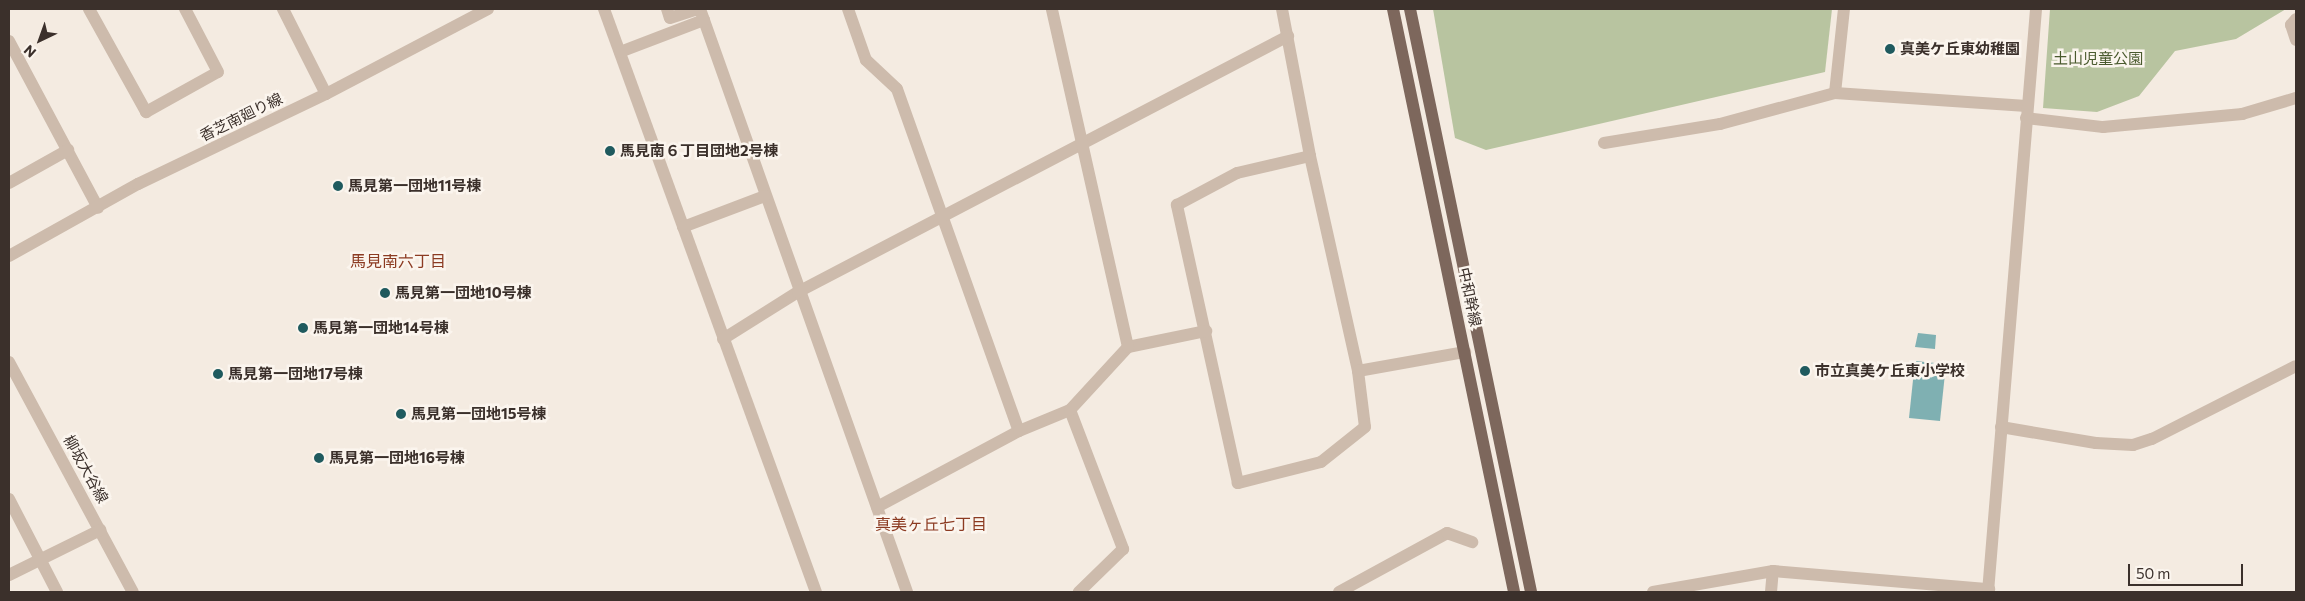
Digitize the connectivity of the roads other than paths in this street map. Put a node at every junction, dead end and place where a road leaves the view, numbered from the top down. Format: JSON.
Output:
{"nodes":[{"id":1,"x":89,"y":9,"type":"edge"},
{"id":2,"x":185,"y":9,"type":"edge"},
{"id":3,"x":283,"y":9,"type":"edge"},
{"id":4,"x":488,"y":9,"type":"edge"},
{"id":5,"x":604,"y":9,"type":"edge"},
{"id":6,"x":667,"y":9,"type":"edge"},
{"id":7,"x":848,"y":9,"type":"edge"},
{"id":8,"x":1052,"y":9,"type":"edge"},
{"id":9,"x":1282,"y":9,"type":"edge"},
{"id":10,"x":1393,"y":9,"type":"edge"},
{"id":11,"x":1410,"y":9,"type":"edge"},
{"id":12,"x":1844,"y":9,"type":"edge"},
{"id":13,"x":2036,"y":9,"type":"edge"},
{"id":14,"x":700,"y":13,"type":"edge"},
{"id":15,"x":2296,"y":19,"type":"edge"},
{"id":16,"x":1288,"y":36,"type":"junction"},
{"id":17,"x":2296,"y":40,"type":"edge"},
{"id":18,"x":9,"y":41,"type":"edge"},
{"id":19,"x":620,"y":52,"type":"junction"},
{"id":20,"x":1835,"y":93,"type":"junction"},
{"id":21,"x":326,"y":94,"type":"junction"},
{"id":22,"x":2296,"y":98,"type":"edge"},
{"id":23,"x":2026,"y":112,"type":"junction"},
{"id":24,"x":1604,"y":143,"type":"dead end"},
{"id":25,"x":1083,"y":145,"type":"junction"},
{"id":26,"x":68,"y":150,"type":"junction"},
{"id":27,"x":1310,"y":156,"type":"junction"},
{"id":28,"x":9,"y":183,"type":"edge"},
{"id":29,"x":765,"y":196,"type":"junction"},
{"id":30,"x":98,"y":208,"type":"junction"},
{"id":31,"x":945,"y":217,"type":"junction"},
{"id":32,"x":683,"y":227,"type":"junction"},
{"id":33,"x":9,"y":256,"type":"edge"},
{"id":34,"x":798,"y":292,"type":"junction"},
{"id":35,"x":1206,"y":331,"type":"junction"},
{"id":36,"x":723,"y":338,"type":"junction"},
{"id":37,"x":1128,"y":347,"type":"junction"},
{"id":38,"x":1465,"y":352,"type":"junction"},
{"id":39,"x":9,"y":362,"type":"edge"},
{"id":40,"x":2296,"y":366,"type":"edge"},
{"id":41,"x":1358,"y":371,"type":"junction"},
{"id":42,"x":1070,"y":410,"type":"junction"},
{"id":43,"x":2001,"y":427,"type":"junction"},
{"id":44,"x":1019,"y":431,"type":"junction"},
{"id":45,"x":9,"y":499,"type":"edge"},
{"id":46,"x":876,"y":507,"type":"junction"},
{"id":47,"x":100,"y":530,"type":"junction"},
{"id":48,"x":1472,"y":542,"type":"dead end"},
{"id":49,"x":40,"y":559,"type":"junction"},
{"id":50,"x":1773,"y":571,"type":"junction"},
{"id":51,"x":9,"y":575,"type":"edge"},
{"id":52,"x":1878,"y":587,"type":"edge"},
{"id":53,"x":1989,"y":591,"type":"edge"},
{"id":54,"x":57,"y":592,"type":"edge"},
{"id":55,"x":133,"y":592,"type":"edge"},
{"id":56,"x":816,"y":592,"type":"edge"},
{"id":57,"x":907,"y":592,"type":"edge"},
{"id":58,"x":1079,"y":592,"type":"edge"},
{"id":59,"x":1339,"y":592,"type":"edge"},
{"id":60,"x":1514,"y":592,"type":"edge"},
{"id":61,"x":1531,"y":592,"type":"edge"},
{"id":62,"x":1653,"y":592,"type":"edge"},
{"id":63,"x":1771,"y":592,"type":"edge"}],
"edges":[{"from":1,"to":2,"type":"street"},
{"from":3,"to":21,"type":"street"},
{"from":4,"to":21,"type":"street","name":"香芝南廻り線"},
{"from":5,"to":19,"type":"street"},
{"from":6,"to":14,"type":"street"},
{"from":7,"to":31,"type":"street"},
{"from":8,"to":25,"type":"street"},
{"from":9,"to":16,"type":"street"},
{"from":10,"to":38,"type":"main road","name":"中和幹線"},
{"from":11,"to":61,"type":"main road","name":"中和幹線"},
{"from":12,"to":20,"type":"street"},
{"from":13,"to":23,"type":"street"},
{"from":14,"to":19,"type":"street"},
{"from":14,"to":29,"type":"street"},
{"from":15,"to":17,"type":"street"},
{"from":16,"to":25,"type":"street"},
{"from":16,"to":27,"type":"street"},
{"from":18,"to":26,"type":"street"},
{"from":19,"to":32,"type":"street"},
{"from":20,"to":23,"type":"street"},
{"from":20,"to":24,"type":"street"},
{"from":21,"to":30,"type":"street","name":"香芝南廻り線"},
{"from":22,"to":23,"type":"street"},
{"from":23,"to":43,"type":"street"},
{"from":25,"to":31,"type":"street"},
{"from":25,"to":37,"type":"street"},
{"from":26,"to":28,"type":"street"},
{"from":26,"to":30,"type":"street"},
{"from":27,"to":35,"type":"street"},
{"from":27,"to":41,"type":"street"},
{"from":29,"to":32,"type":"street"},
{"from":29,"to":34,"type":"street"},
{"from":30,"to":33,"type":"street","name":"香芝南廻り線"},
{"from":31,"to":34,"type":"street"},
{"from":31,"to":44,"type":"street"},
{"from":32,"to":36,"type":"street"},
{"from":34,"to":36,"type":"street"},
{"from":34,"to":46,"type":"street"},
{"from":35,"to":37,"type":"street"},
{"from":35,"to":41,"type":"street"},
{"from":36,"to":56,"type":"street"},
{"from":37,"to":42,"type":"street"},
{"from":38,"to":41,"type":"street"},
{"from":38,"to":60,"type":"main road","name":"中和幹線"},
{"from":39,"to":47,"type":"street","name":"柳坂大谷線"},
{"from":40,"to":43,"type":"street"},
{"from":42,"to":44,"type":"street"},
{"from":42,"to":58,"type":"street"},
{"from":43,"to":53,"type":"street"},
{"from":44,"to":46,"type":"street"},
{"from":45,"to":49,"type":"street"},
{"from":46,"to":57,"type":"street"},
{"from":47,"to":49,"type":"street"},
{"from":47,"to":55,"type":"street","name":"柳坂大谷線"},
{"from":48,"to":59,"type":"street"},
{"from":49,"to":51,"type":"street"},
{"from":49,"to":54,"type":"street"},
{"from":50,"to":52,"type":"street"},
{"from":50,"to":62,"type":"street"},
{"from":50,"to":63,"type":"street"},
{"from":52,"to":53,"type":"street"}]}
